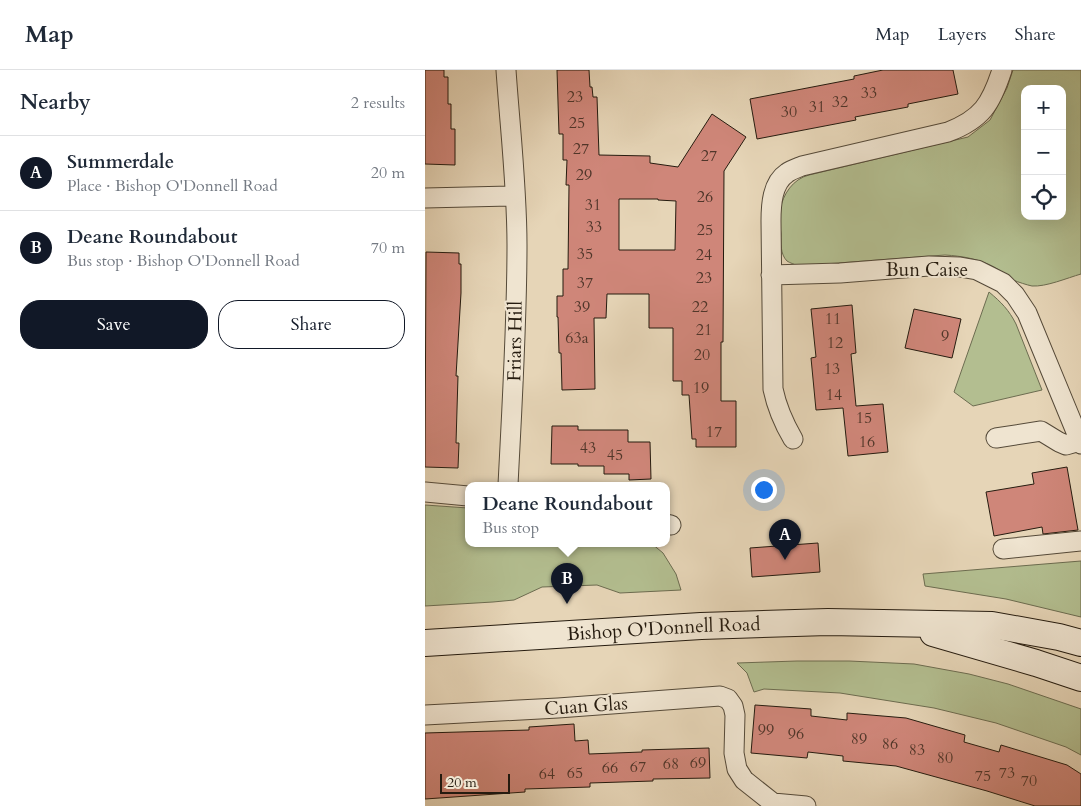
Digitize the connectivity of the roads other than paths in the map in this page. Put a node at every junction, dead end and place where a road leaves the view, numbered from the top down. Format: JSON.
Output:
{"nodes":[{"id":1,"x":506,"y":70,"type":"edge"},
{"id":2,"x":1002,"y":70,"type":"edge"},
{"id":3,"x":515,"y":196,"type":"junction"},
{"id":4,"x":425,"y":198,"type":"edge"},
{"id":5,"x":771,"y":275,"type":"junction"},
{"id":6,"x":996,"y":438,"type":"dead end"},
{"id":7,"x":793,"y":439,"type":"dead end"},
{"id":8,"x":1079,"y":439,"type":"edge"},
{"id":9,"x":507,"y":482,"type":"edge"},
{"id":10,"x":425,"y":492,"type":"edge"},
{"id":11,"x":465,"y":496,"type":"edge"},
{"id":12,"x":1081,"y":541,"type":"edge"},
{"id":13,"x":1003,"y":549,"type":"dead end"},
{"id":14,"x":903,"y":624,"type":"junction"},
{"id":15,"x":425,"y":643,"type":"edge"},
{"id":16,"x":1081,"y":643,"type":"edge"},
{"id":17,"x":1081,"y":678,"type":"edge"},
{"id":18,"x":425,"y":715,"type":"edge"},
{"id":19,"x":773,"y":804,"type":"edge"},
{"id":20,"x":806,"y":806,"type":"edge"}],
"edges":[{"from":1,"to":3,"type":"street","name":"Friars Hill"},
{"from":2,"to":5,"type":"street"},
{"from":3,"to":4,"type":"street"},
{"from":3,"to":9,"type":"street","name":"Friars Hill"},
{"from":5,"to":7,"type":"street"},
{"from":5,"to":8,"type":"street","name":"Bun Caise"},
{"from":6,"to":8,"type":"street"},
{"from":10,"to":11,"type":"street"},
{"from":12,"to":13,"type":"street"},
{"from":14,"to":15,"type":"main road","name":"Bishop O'Donnell Road"},
{"from":14,"to":16,"type":"main road","name":"Bishop O'Donnell Road"},
{"from":14,"to":17,"type":"main road","name":"Bishop O'Donnell Road"},
{"from":18,"to":19,"type":"street","name":"Cuan Glas"},
{"from":19,"to":20,"type":"street"}]}
